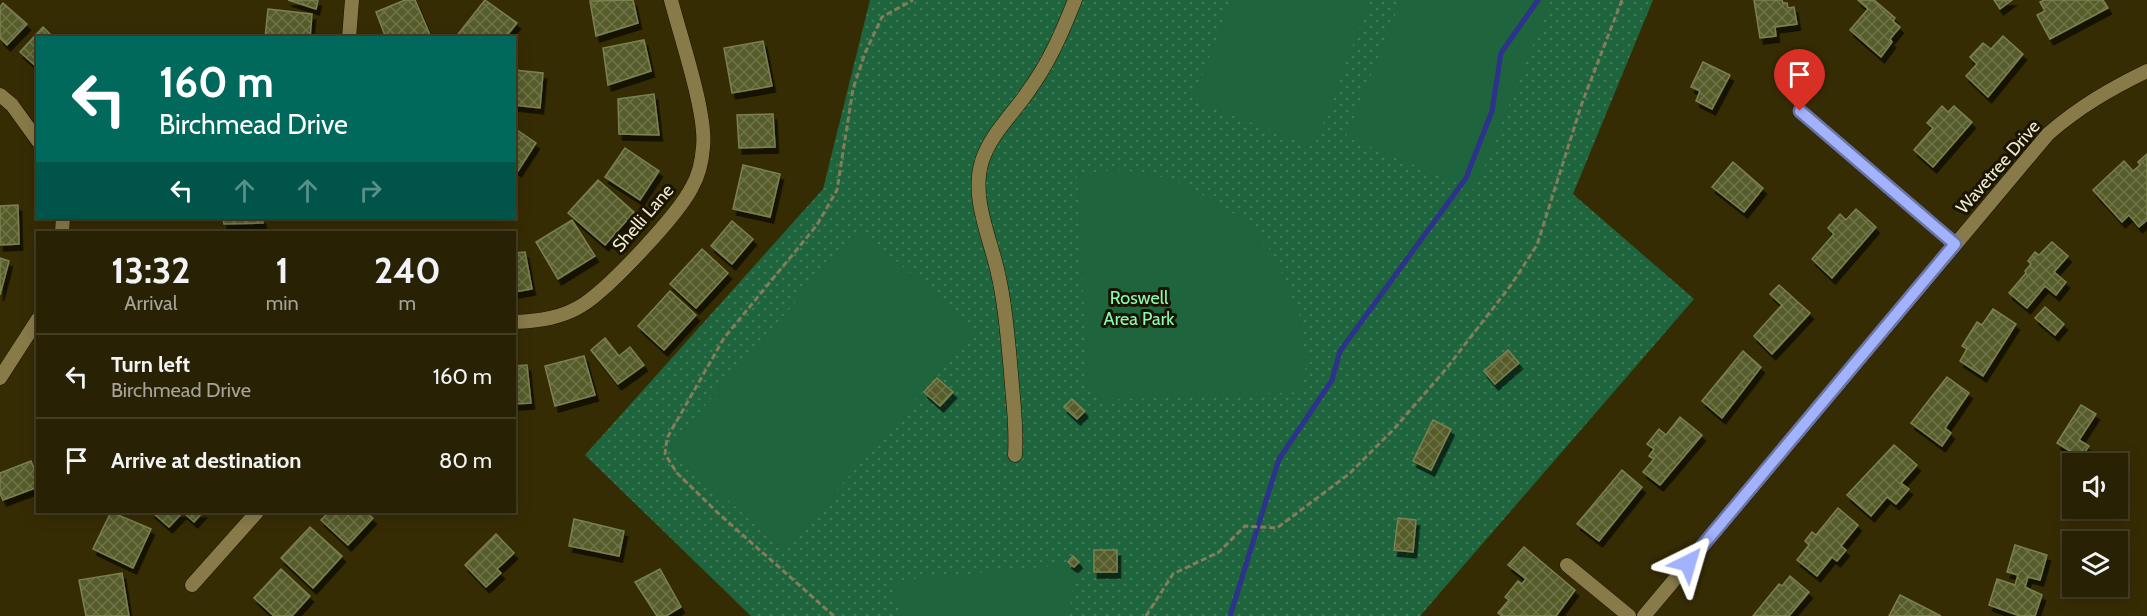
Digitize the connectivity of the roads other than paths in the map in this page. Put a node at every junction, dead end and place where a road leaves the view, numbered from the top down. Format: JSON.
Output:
{"nodes":[{"id":1,"x":351,"y":0,"type":"edge"},
{"id":2,"x":671,"y":0,"type":"edge"},
{"id":3,"x":1075,"y":0,"type":"edge"},
{"id":4,"x":349,"y":36,"type":"edge"},
{"id":5,"x":2147,"y":72,"type":"edge"},
{"id":6,"x":0,"y":95,"type":"edge"},
{"id":7,"x":1800,"y":111,"type":"dead end"},
{"id":8,"x":36,"y":138,"type":"edge"},
{"id":9,"x":1955,"y":244,"type":"junction"},
{"id":10,"x":36,"y":322,"type":"edge"},
{"id":11,"x":516,"y":322,"type":"edge"},
{"id":12,"x":0,"y":378,"type":"edge"},
{"id":13,"x":1015,"y":455,"type":"dead end"},
{"id":14,"x":256,"y":513,"type":"edge"},
{"id":15,"x":1567,"y":565,"type":"dead end"},
{"id":16,"x":192,"y":585,"type":"dead end"},
{"id":17,"x":1629,"y":616,"type":"edge"},
{"id":18,"x":1644,"y":616,"type":"edge"}],
"edges":[{"from":1,"to":4,"type":"street"},
{"from":2,"to":11,"type":"street","name":"Shelli Lane"},
{"from":3,"to":13,"type":"street"},
{"from":5,"to":9,"type":"street","name":"Wavetree Drive"},
{"from":6,"to":8,"type":"street"},
{"from":7,"to":9,"type":"street"},
{"from":9,"to":18,"type":"street","name":"Wavetree Drive"},
{"from":10,"to":12,"type":"street"},
{"from":14,"to":16,"type":"street"},
{"from":15,"to":17,"type":"street"}]}
